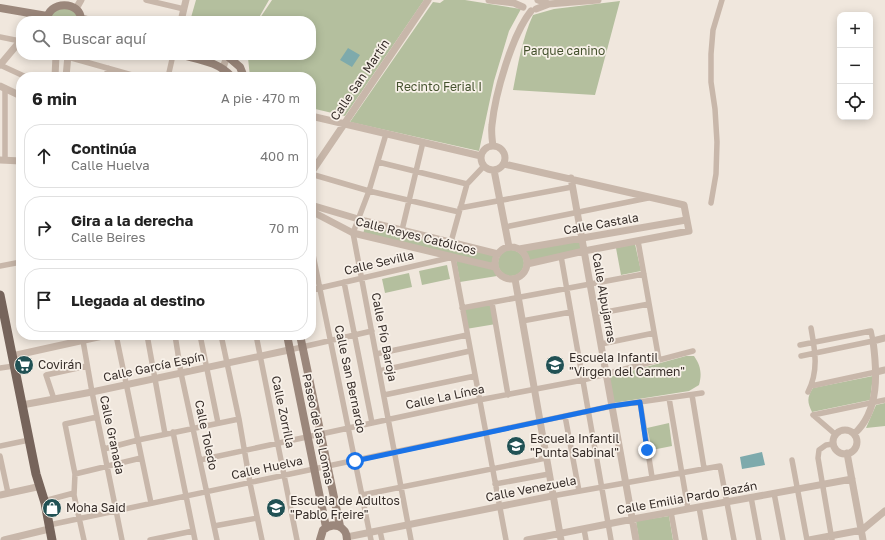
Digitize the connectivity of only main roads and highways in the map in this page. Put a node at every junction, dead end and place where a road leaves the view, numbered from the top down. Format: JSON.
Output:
{"nodes":[{"id":1,"x":58,"y":2,"type":"edge"},
{"id":2,"x":75,"y":3,"type":"edge"},
{"id":3,"x":0,"y":8,"type":"edge"},
{"id":4,"x":34,"y":16,"type":"edge"},
{"id":5,"x":48,"y":16,"type":"edge"},
{"id":6,"x":81,"y":16,"type":"edge"},
{"id":7,"x":203,"y":60,"type":"edge"},
{"id":8,"x":232,"y":60,"type":"edge"},
{"id":9,"x":227,"y":72,"type":"edge"},
{"id":10,"x":242,"y":72,"type":"edge"},
{"id":11,"x":0,"y":295,"type":"edge"},
{"id":12,"x":288,"y":340,"type":"edge"},
{"id":13,"x":301,"y":340,"type":"edge"},
{"id":14,"x":36,"y":474,"type":"junction"},
{"id":15,"x":340,"y":526,"type":"junction"},
{"id":16,"x":326,"y":527,"type":"junction"},
{"id":17,"x":47,"y":528,"type":"junction"},
{"id":18,"x":347,"y":539,"type":"edge"},
{"id":19,"x":47,"y":540,"type":"edge"},
{"id":20,"x":52,"y":540,"type":"edge"},
{"id":21,"x":320,"y":540,"type":"edge"}],
"edges":[{"from":1,"to":2,"type":"main road"},
{"from":1,"to":5,"type":"main road"},
{"from":2,"to":6,"type":"main road"},
{"from":3,"to":4,"type":"main road"},
{"from":7,"to":9,"type":"main road"},
{"from":8,"to":10,"type":"main road"},
{"from":11,"to":14,"type":"main road"},
{"from":12,"to":16,"type":"main road","name":"Paseo de las Lomas"},
{"from":13,"to":15,"type":"main road","name":"Paseo de las Lomas"},
{"from":14,"to":17,"type":"main road"},
{"from":14,"to":17,"type":"main road"},
{"from":15,"to":16,"type":"main road"},
{"from":15,"to":18,"type":"main road","name":"Paseo de las Lomas"},
{"from":16,"to":21,"type":"main road"},
{"from":17,"to":19,"type":"main road"},
{"from":17,"to":20,"type":"main road"}]}
